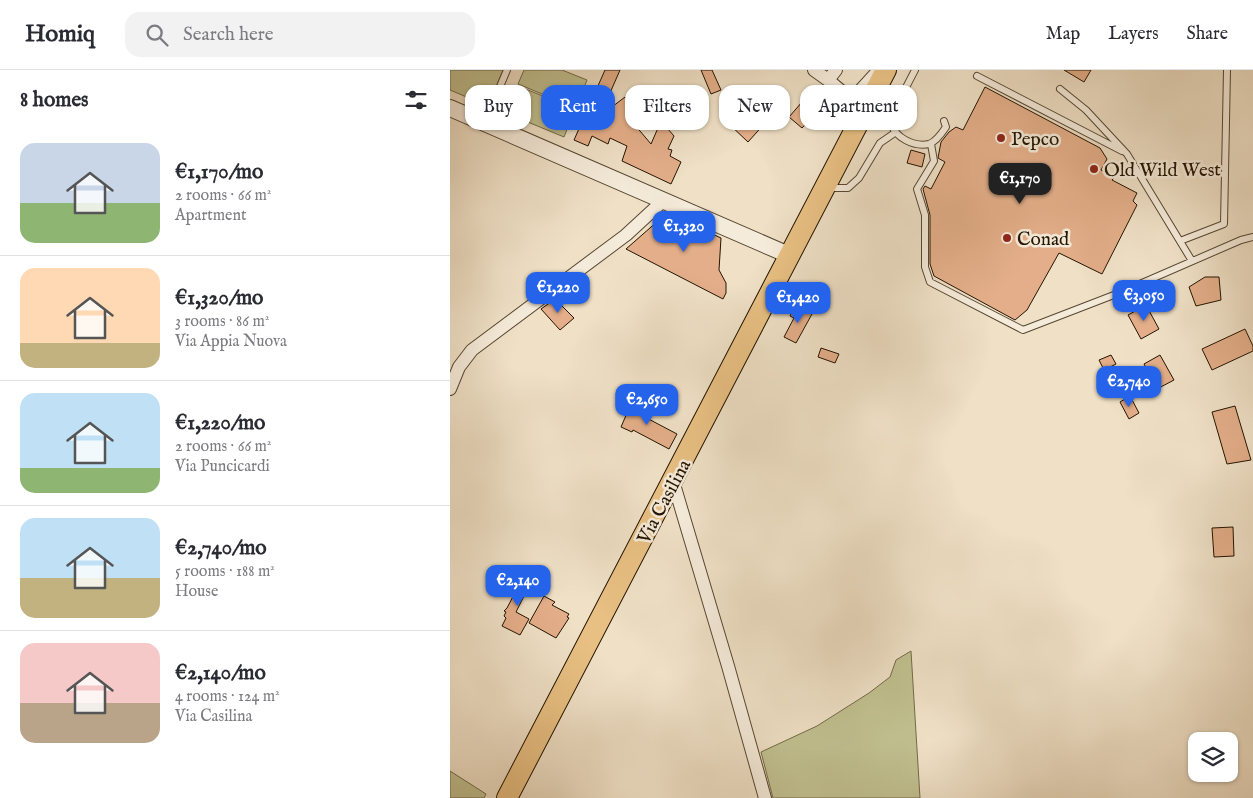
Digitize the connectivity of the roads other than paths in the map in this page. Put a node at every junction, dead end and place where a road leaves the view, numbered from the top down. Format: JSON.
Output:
{"nodes":[{"id":1,"x":507,"y":70,"type":"edge"},
{"id":2,"x":814,"y":70,"type":"edge"},
{"id":3,"x":879,"y":70,"type":"edge"},
{"id":4,"x":886,"y":70,"type":"edge"},
{"id":5,"x":915,"y":70,"type":"edge"},
{"id":6,"x":1227,"y":70,"type":"edge"},
{"id":7,"x":832,"y":75,"type":"edge"},
{"id":8,"x":977,"y":76,"type":"dead end"},
{"id":9,"x":501,"y":85,"type":"edge"},
{"id":10,"x":865,"y":85,"type":"edge"},
{"id":11,"x":878,"y":85,"type":"edge"},
{"id":12,"x":907,"y":85,"type":"edge"},
{"id":13,"x":1060,"y":89,"type":"dead end"},
{"id":14,"x":450,"y":108,"type":"edge"},
{"id":15,"x":465,"y":114,"type":"edge"},
{"id":16,"x":944,"y":122,"type":"dead end"},
{"id":17,"x":501,"y":130,"type":"edge"},
{"id":18,"x":855,"y":130,"type":"edge"},
{"id":19,"x":896,"y":132,"type":"joint"},
{"id":20,"x":931,"y":144,"type":"junction"},
{"id":21,"x":1128,"y":154,"type":"junction"},
{"id":22,"x":825,"y":188,"type":"junction"},
{"id":23,"x":664,"y":200,"type":"junction"},
{"id":24,"x":1253,"y":238,"type":"edge"},
{"id":25,"x":1180,"y":241,"type":"junction"},
{"id":26,"x":791,"y":256,"type":"junction"},
{"id":27,"x":1192,"y":261,"type":"junction"},
{"id":28,"x":450,"y":389,"type":"edge"},
{"id":29,"x":673,"y":482,"type":"junction"},
{"id":30,"x":507,"y":798,"type":"edge"},
{"id":31,"x":765,"y":798,"type":"edge"}],
"edges":[{"from":1,"to":9,"type":"lane"},
{"from":2,"to":7,"type":"street"},
{"from":3,"to":10,"type":"street"},
{"from":4,"to":11,"type":"main road","name":"Via Casilina"},
{"from":5,"to":12,"type":"lane"},
{"from":6,"to":25,"type":"lane"},
{"from":8,"to":21,"type":"lane"},
{"from":13,"to":21,"type":"lane"},
{"from":14,"to":15,"type":"street"},
{"from":16,"to":20,"type":"lane"},
{"from":17,"to":23,"type":"street"},
{"from":18,"to":22,"type":"main road","name":"Via Casilina"},
{"from":19,"to":20,"type":"lane"},
{"from":19,"to":22,"type":"lane"},
{"from":20,"to":27,"type":"lane"},
{"from":21,"to":25,"type":"lane"},
{"from":22,"to":26,"type":"main road","name":"Via Casilina"},
{"from":23,"to":26,"type":"street"},
{"from":23,"to":28,"type":"street"},
{"from":24,"to":27,"type":"lane"},
{"from":25,"to":27,"type":"lane"},
{"from":26,"to":29,"type":"main road","name":"Via Casilina"},
{"from":29,"to":30,"type":"main road","name":"Via Casilina"},
{"from":29,"to":31,"type":"street"}]}
